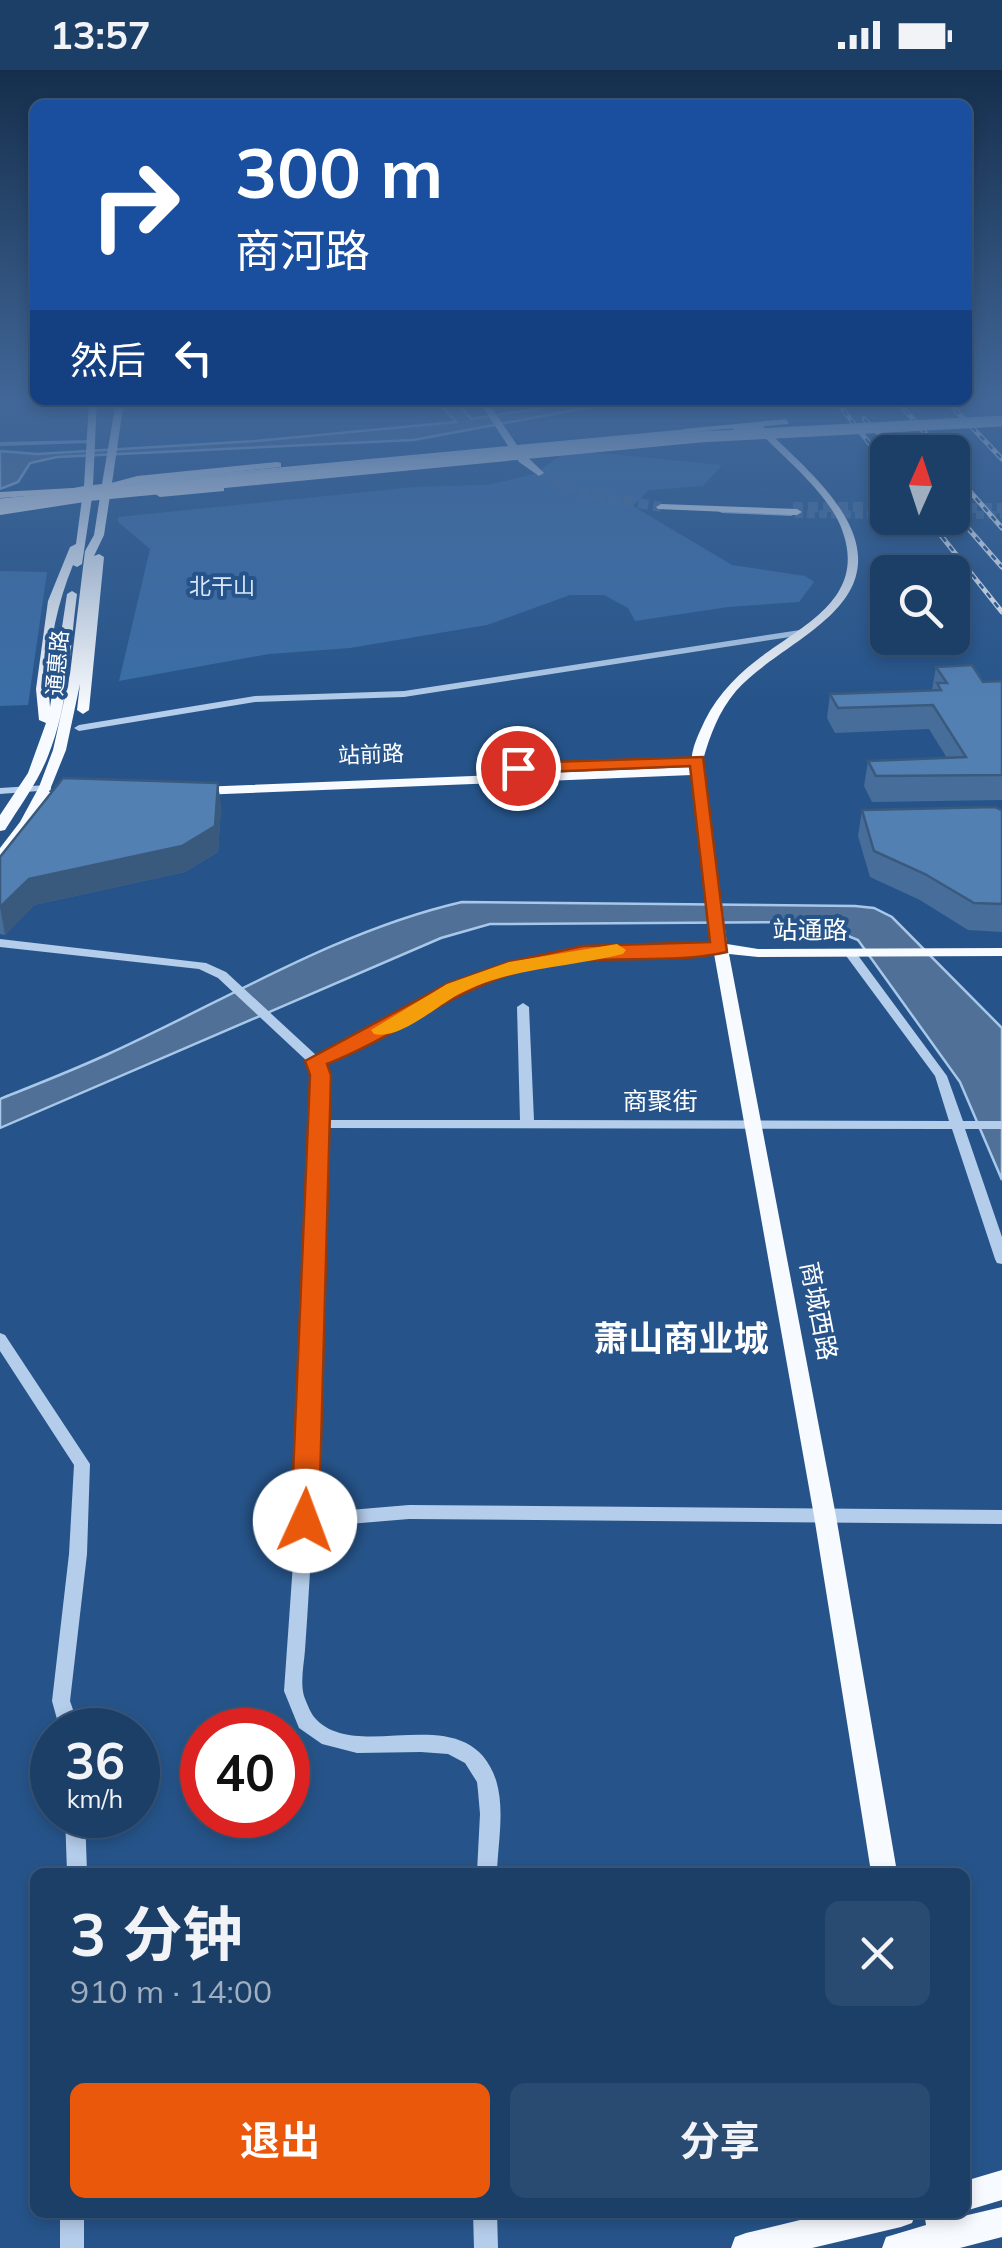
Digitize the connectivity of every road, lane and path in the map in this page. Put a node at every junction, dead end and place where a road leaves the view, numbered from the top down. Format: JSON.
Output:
{"nodes":[{"id":1,"x":86,"y":503,"type":"edge"},
{"id":2,"x":103,"y":503,"type":"edge"},
{"id":3,"x":827,"y":503,"type":"edge"},
{"id":4,"x":795,"y":511,"type":"joint"},
{"id":5,"x":99,"y":535,"type":"junction"},
{"id":6,"x":800,"y":633,"type":"junction"},
{"id":7,"x":79,"y":728,"type":"junction"},
{"id":8,"x":61,"y":748,"type":"junction"},
{"id":9,"x":698,"y":766,"type":"junction"},
{"id":10,"x":179,"y":787,"type":"edge"},
{"id":11,"x":0,"y":791,"type":"edge"},
{"id":12,"x":83,"y":791,"type":"edge"},
{"id":13,"x":45,"y":792,"type":"junction"},
{"id":14,"x":11,"y":796,"type":"edge"},
{"id":15,"x":0,"y":826,"type":"edge"},
{"id":16,"x":0,"y":858,"type":"edge"},
{"id":17,"x":1002,"y":941,"type":"edge"},
{"id":18,"x":0,"y":943,"type":"edge"},
{"id":19,"x":846,"y":947,"type":"junction"},
{"id":20,"x":720,"y":948,"type":"junction"},
{"id":21,"x":928,"y":948,"type":"junction"},
{"id":22,"x":1002,"y":952,"type":"edge"},
{"id":23,"x":523,"y":1007,"type":"dead end"},
{"id":24,"x":315,"y":1061,"type":"junction"},
{"id":25,"x":318,"y":1124,"type":"junction"},
{"id":26,"x":527,"y":1124,"type":"junction"},
{"id":27,"x":752,"y":1124,"type":"junction"},
{"id":28,"x":954,"y":1125,"type":"junction"},
{"id":29,"x":1002,"y":1125,"type":"edge"},
{"id":30,"x":1002,"y":1259,"type":"edge"},
{"id":31,"x":0,"y":1339,"type":"edge"},
{"id":32,"x":825,"y":1516,"type":"junction"},
{"id":33,"x":1002,"y":1517,"type":"edge"},
{"id":34,"x":305,"y":1521,"type":"junction"},
{"id":35,"x":64,"y":1708,"type":"edge"},
{"id":36,"x":76,"y":1838,"type":"edge"},
{"id":37,"x":78,"y":1868,"type":"edge"},
{"id":38,"x":487,"y":1868,"type":"edge"},
{"id":39,"x":883,"y":1868,"type":"edge"},
{"id":40,"x":1002,"y":2184,"type":"edge"},
{"id":41,"x":970,"y":2194,"type":"edge"},
{"id":42,"x":72,"y":2218,"type":"edge"},
{"id":43,"x":485,"y":2218,"type":"edge"},
{"id":44,"x":876,"y":2218,"type":"edge"},
{"id":45,"x":1002,"y":2222,"type":"edge"},
{"id":46,"x":942,"y":2233,"type":"edge"},
{"id":47,"x":72,"y":2248,"type":"edge"},
{"id":48,"x":486,"y":2248,"type":"edge"},
{"id":49,"x":746,"y":2248,"type":"edge"},
{"id":50,"x":897,"y":2248,"type":"edge"}],
"edges":[{"from":1,"to":14,"type":"main road"},
{"from":2,"to":5,"type":"main road","name":"通惠路"},
{"from":3,"to":6,"type":"main road"},
{"from":4,"to":4,"type":"main road"},
{"from":5,"to":7,"type":"main road"},
{"from":5,"to":8,"type":"main road","name":"通惠路"},
{"from":6,"to":7,"type":"street"},
{"from":6,"to":9,"type":"main road"},
{"from":7,"to":8,"type":"main road"},
{"from":8,"to":13,"type":"main road","name":"通惠路"},
{"from":9,"to":10,"type":"main road"},
{"from":9,"to":20,"type":"main road","name":"商城西路"},
{"from":11,"to":14,"type":"street"},
{"from":12,"to":13,"type":"main road"},
{"from":13,"to":14,"type":"street"},
{"from":13,"to":16,"type":"main road","name":"通惠路"},
{"from":14,"to":15,"type":"main road"},
{"from":17,"to":21,"type":"main road","name":"站通路"},
{"from":18,"to":24,"type":"street"},
{"from":19,"to":20,"type":"main road","name":"站通路"},
{"from":19,"to":21,"type":"main road","name":"站通路"},
{"from":19,"to":28,"type":"street"},
{"from":20,"to":24,"type":"street"},
{"from":20,"to":27,"type":"main road","name":"商城西路"},
{"from":21,"to":22,"type":"main road","name":"站通路"},
{"from":23,"to":26,"type":"street"},
{"from":24,"to":25,"type":"street"},
{"from":25,"to":26,"type":"street","name":"商聚街"},
{"from":25,"to":34,"type":"street"},
{"from":26,"to":27,"type":"street","name":"商聚街"},
{"from":27,"to":28,"type":"street","name":"商聚街"},
{"from":27,"to":32,"type":"main road","name":"商城西路"},
{"from":28,"to":29,"type":"street","name":"商聚街"},
{"from":28,"to":30,"type":"street"},
{"from":31,"to":35,"type":"street"},
{"from":32,"to":33,"type":"street"},
{"from":32,"to":34,"type":"street"},
{"from":32,"to":39,"type":"main road","name":"商城西路"},
{"from":34,"to":38,"type":"street"},
{"from":36,"to":37,"type":"street"},
{"from":40,"to":41,"type":"main road"},
{"from":42,"to":47,"type":"street"},
{"from":43,"to":48,"type":"street"},
{"from":44,"to":49,"type":"main road"},
{"from":45,"to":46,"type":"main road"},
{"from":46,"to":50,"type":"main road"}]}
